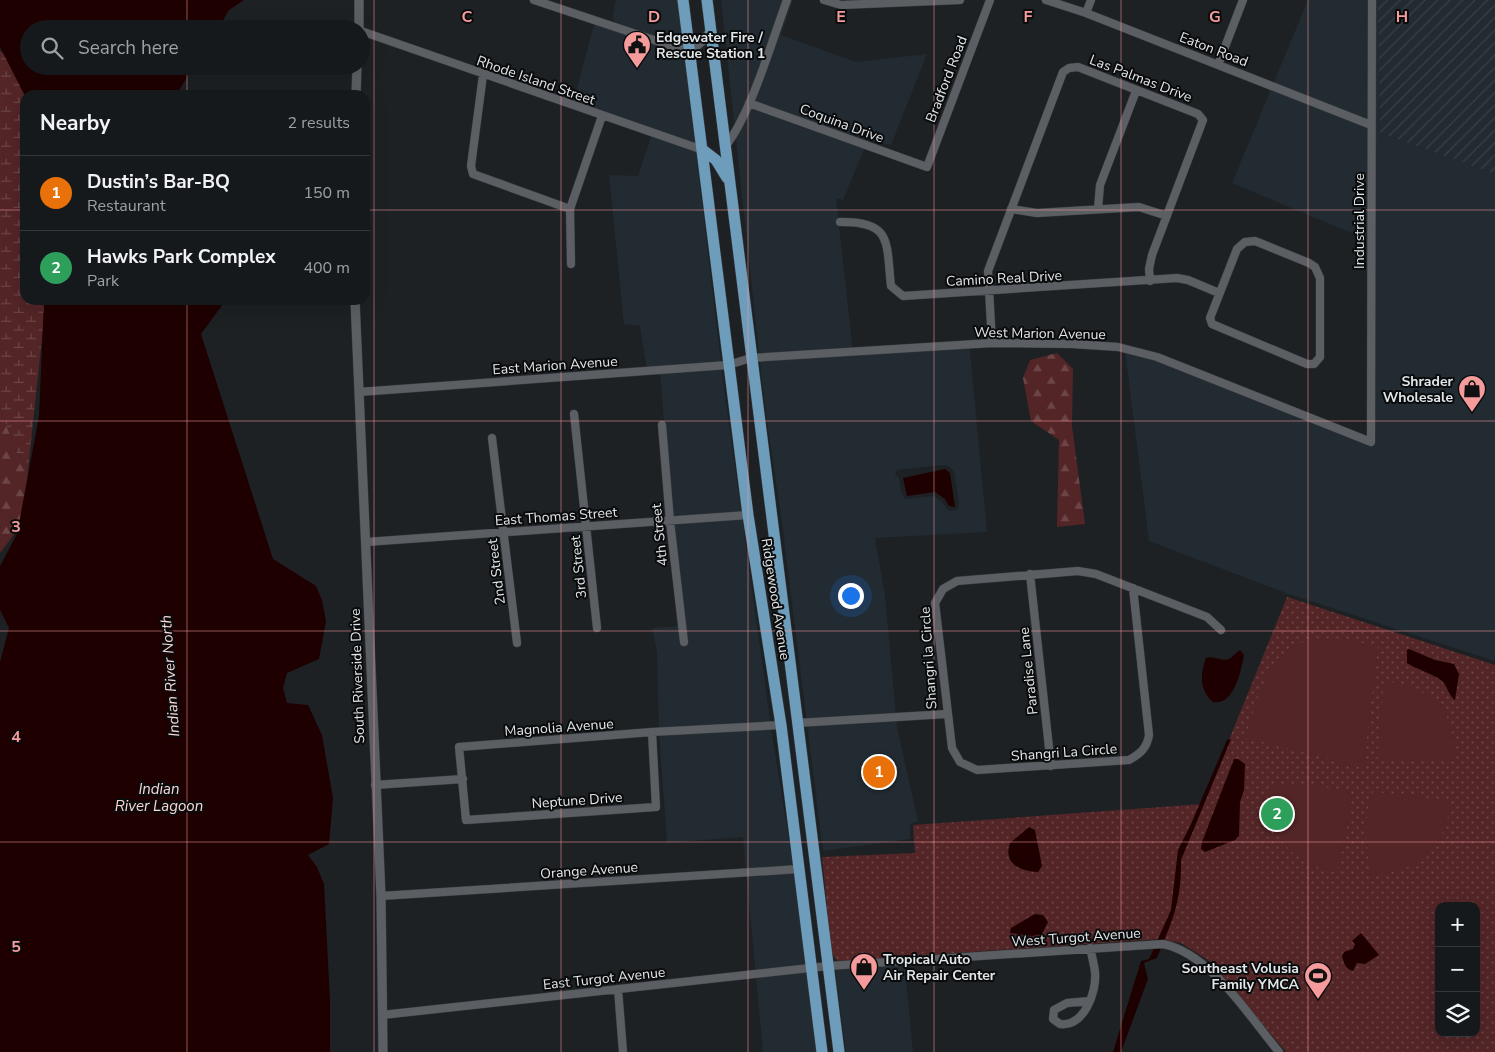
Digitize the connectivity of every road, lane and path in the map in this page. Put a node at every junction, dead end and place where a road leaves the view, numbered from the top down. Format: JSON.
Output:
{"nodes":[{"id":1,"x":359,"y":0,"type":"edge"},
{"id":2,"x":534,"y":0,"type":"edge"},
{"id":3,"x":683,"y":0,"type":"edge"},
{"id":4,"x":707,"y":0,"type":"edge"},
{"id":5,"x":787,"y":0,"type":"edge"},
{"id":6,"x":824,"y":0,"type":"edge"},
{"id":7,"x":960,"y":0,"type":"edge"},
{"id":8,"x":990,"y":0,"type":"edge"},
{"id":9,"x":1046,"y":0,"type":"edge"},
{"id":10,"x":1091,"y":0,"type":"edge"},
{"id":11,"x":1243,"y":0,"type":"edge"},
{"id":12,"x":1372,"y":0,"type":"edge"},
{"id":13,"x":891,"y":1,"type":"edge"},
{"id":14,"x":1086,"y":13,"type":"junction"},
{"id":15,"x":358,"y":20,"type":"edge"},
{"id":16,"x":711,"y":30,"type":"junction"},
{"id":17,"x":370,"y":34,"type":"edge"},
{"id":18,"x":690,"y":52,"type":"junction"},
{"id":19,"x":1218,"y":64,"type":"junction"},
{"id":20,"x":357,"y":75,"type":"edge"},
{"id":21,"x":483,"y":75,"type":"junction"},
{"id":22,"x":356,"y":90,"type":"edge"},
{"id":23,"x":1136,"y":91,"type":"junction"},
{"id":24,"x":749,"y":103,"type":"junction"},
{"id":25,"x":602,"y":116,"type":"junction"},
{"id":26,"x":1372,"y":125,"type":"junction"},
{"id":27,"x":725,"y":147,"type":"junction"},
{"id":28,"x":703,"y":150,"type":"junction"},
{"id":29,"x":927,"y":167,"type":"joint"},
{"id":30,"x":730,"y":183,"type":"junction"},
{"id":31,"x":570,"y":209,"type":"junction"},
{"id":32,"x":1011,"y":209,"type":"junction"},
{"id":33,"x":1098,"y":209,"type":"junction"},
{"id":34,"x":1167,"y":216,"type":"junction"},
{"id":35,"x":840,"y":222,"type":"dead end"},
{"id":36,"x":571,"y":264,"type":"dead end"},
{"id":37,"x":1150,"y":281,"type":"junction"},
{"id":38,"x":988,"y":291,"type":"junction"},
{"id":39,"x":1219,"y":293,"type":"junction"},
{"id":40,"x":355,"y":305,"type":"edge"},
{"id":41,"x":992,"y":343,"type":"junction"},
{"id":42,"x":751,"y":358,"type":"junction"},
{"id":43,"x":728,"y":365,"type":"junction"},
{"id":44,"x":359,"y":392,"type":"junction"},
{"id":45,"x":574,"y":414,"type":"dead end"},
{"id":46,"x":662,"y":425,"type":"dead end"},
{"id":47,"x":492,"y":438,"type":"dead end"},
{"id":48,"x":1371,"y":442,"type":"joint"},
{"id":49,"x":748,"y":515,"type":"junction"},
{"id":50,"x":670,"y":521,"type":"junction"},
{"id":51,"x":587,"y":526,"type":"junction"},
{"id":52,"x":504,"y":533,"type":"junction"},
{"id":53,"x":366,"y":542,"type":"junction"},
{"id":54,"x":1030,"y":574,"type":"junction"},
{"id":55,"x":1133,"y":588,"type":"junction"},
{"id":56,"x":597,"y":628,"type":"dead end"},
{"id":57,"x":1221,"y":630,"type":"dead end"},
{"id":58,"x":684,"y":642,"type":"dead end"},
{"id":59,"x":517,"y":643,"type":"dead end"},
{"id":60,"x":771,"y":662,"type":"junction"},
{"id":61,"x":947,"y":714,"type":"junction"},
{"id":62,"x":797,"y":723,"type":"junction"},
{"id":63,"x":781,"y":725,"type":"junction"},
{"id":64,"x":652,"y":732,"type":"junction"},
{"id":65,"x":1051,"y":766,"type":"junction"},
{"id":66,"x":804,"y":778,"type":"junction"},
{"id":67,"x":463,"y":779,"type":"junction"},
{"id":68,"x":375,"y":785,"type":"junction"},
{"id":69,"x":800,"y":869,"type":"junction"},
{"id":70,"x":381,"y":896,"type":"junction"},
{"id":71,"x":1090,"y":948,"type":"junction"},
{"id":72,"x":828,"y":966,"type":"junction"},
{"id":73,"x":812,"y":968,"type":"junction"},
{"id":74,"x":618,"y":989,"type":"junction"},
{"id":75,"x":1089,"y":1000,"type":"junction"},
{"id":76,"x":382,"y":1015,"type":"junction"},
{"id":77,"x":383,"y":1052,"type":"edge"},
{"id":78,"x":623,"y":1052,"type":"edge"},
{"id":79,"x":822,"y":1052,"type":"edge"},
{"id":80,"x":839,"y":1052,"type":"edge"},
{"id":81,"x":1279,"y":1052,"type":"edge"}],
"edges":[{"from":1,"to":15,"type":"street"},
{"from":2,"to":18,"type":"street"},
{"from":3,"to":18,"type":"main road","name":"Ridgewood Avenue"},
{"from":4,"to":16,"type":"main road","name":"Ridgewood Avenue"},
{"from":5,"to":24,"type":"street"},
{"from":6,"to":13,"type":"street"},
{"from":7,"to":13,"type":"street"},
{"from":8,"to":29,"type":"street","name":"Bradford Road"},
{"from":9,"to":14,"type":"street","name":"Eaton Road"},
{"from":10,"to":14,"type":"street"},
{"from":11,"to":19,"type":"street"},
{"from":12,"to":26,"type":"street","name":"Industrial Drive"},
{"from":14,"to":19,"type":"street","name":"Eaton Road"},
{"from":16,"to":18,"type":"street"},
{"from":16,"to":27,"type":"main road","name":"Ridgewood Avenue"},
{"from":17,"to":21,"type":"street","name":"Rhode Island Street"},
{"from":18,"to":28,"type":"main road","name":"Ridgewood Avenue"},
{"from":19,"to":26,"type":"street","name":"Eaton Road"},
{"from":20,"to":22,"type":"street"},
{"from":21,"to":25,"type":"street","name":"Rhode Island Street"},
{"from":21,"to":31,"type":"street"},
{"from":23,"to":32,"type":"street","name":"Las Palmas Drive"},
{"from":23,"to":33,"type":"street"},
{"from":23,"to":34,"type":"street","name":"Las Palmas Drive"},
{"from":24,"to":27,"type":"street"},
{"from":24,"to":29,"type":"street","name":"Coquina Drive"},
{"from":25,"to":28,"type":"street","name":"Rhode Island Street"},
{"from":25,"to":31,"type":"street"},
{"from":26,"to":48,"type":"street","name":"Industrial Drive"},
{"from":27,"to":30,"type":"main road","name":"Ridgewood Avenue"},
{"from":28,"to":30,"type":"main road","name":"Ridgewood Avenue"},
{"from":28,"to":43,"type":"main road","name":"Ridgewood Avenue"},
{"from":30,"to":42,"type":"main road","name":"Ridgewood Avenue"},
{"from":31,"to":36,"type":"street"},
{"from":32,"to":33,"type":"street"},
{"from":32,"to":38,"type":"street","name":"Las Palmas Drive"},
{"from":33,"to":34,"type":"street"},
{"from":34,"to":37,"type":"street","name":"Las Palmas Drive"},
{"from":35,"to":38,"type":"street","name":"Camino Real Drive"},
{"from":37,"to":38,"type":"street","name":"Camino Real Drive"},
{"from":37,"to":39,"type":"street","name":"Camino Real Drive"},
{"from":38,"to":41,"type":"street","name":"Las Palmas Drive"},
{"from":39,"to":39,"type":"street"},
{"from":40,"to":44,"type":"street","name":"South Riverside Drive"},
{"from":41,"to":42,"type":"street","name":"West Marion Avenue"},
{"from":41,"to":48,"type":"street","name":"West Marion Avenue"},
{"from":42,"to":43,"type":"street","name":"East Marion Avenue"},
{"from":42,"to":62,"type":"main road","name":"Ridgewood Avenue"},
{"from":43,"to":44,"type":"street","name":"East Marion Avenue"},
{"from":43,"to":49,"type":"main road","name":"Ridgewood Avenue"},
{"from":44,"to":53,"type":"street","name":"South Riverside Drive"},
{"from":45,"to":51,"type":"street","name":"3rd Street"},
{"from":46,"to":50,"type":"street","name":"4th Street"},
{"from":47,"to":52,"type":"street","name":"2nd Street"},
{"from":49,"to":50,"type":"street","name":"East Thomas Street"},
{"from":49,"to":60,"type":"main road","name":"Ridgewood Avenue"},
{"from":50,"to":51,"type":"street","name":"East Thomas Street"},
{"from":50,"to":58,"type":"street","name":"4th Street"},
{"from":51,"to":52,"type":"street","name":"East Thomas Street"},
{"from":51,"to":56,"type":"street","name":"3rd Street"},
{"from":52,"to":53,"type":"street","name":"East Thomas Street"},
{"from":52,"to":59,"type":"street","name":"2nd Street"},
{"from":53,"to":68,"type":"street","name":"South Riverside Drive"},
{"from":54,"to":55,"type":"street","name":"Shangri la Circle"},
{"from":54,"to":61,"type":"street","name":"Shangri la Circle"},
{"from":54,"to":65,"type":"street","name":"Paradise Lane"},
{"from":55,"to":57,"type":"street","name":"Shangri la Circle"},
{"from":55,"to":65,"type":"street","name":"Shangri La Circle"},
{"from":60,"to":62,"type":"main road"},
{"from":60,"to":63,"type":"main road","name":"Ridgewood Avenue"},
{"from":61,"to":62,"type":"street","name":"Shangri la Circle"},
{"from":61,"to":65,"type":"street","name":"Shangri La Circle"},
{"from":62,"to":66,"type":"main road","name":"Ridgewood Avenue"},
{"from":63,"to":64,"type":"street","name":"Magnolia Avenue"},
{"from":63,"to":66,"type":"main road"},
{"from":63,"to":69,"type":"main road","name":"Ridgewood Avenue"},
{"from":64,"to":67,"type":"street","name":"Magnolia Avenue"},
{"from":64,"to":67,"type":"street","name":"Neptune Drive"},
{"from":66,"to":72,"type":"main road","name":"Ridgewood Avenue"},
{"from":67,"to":68,"type":"street"},
{"from":68,"to":70,"type":"street","name":"South Riverside Drive"},
{"from":69,"to":70,"type":"street","name":"Orange Avenue"},
{"from":69,"to":73,"type":"main road","name":"Ridgewood Avenue"},
{"from":70,"to":76,"type":"street","name":"South Riverside Drive"},
{"from":71,"to":72,"type":"street","name":"West Turgot Avenue"},
{"from":71,"to":75,"type":"street"},
{"from":71,"to":81,"type":"street","name":"West Turgot Avenue"},
{"from":72,"to":73,"type":"street","name":"East Turgot Avenue"},
{"from":72,"to":80,"type":"main road","name":"Ridgewood Avenue"},
{"from":73,"to":74,"type":"street","name":"East Turgot Avenue"},
{"from":73,"to":79,"type":"main road","name":"Ridgewood Avenue"},
{"from":74,"to":76,"type":"street","name":"East Turgot Avenue"},
{"from":74,"to":78,"type":"street"},
{"from":75,"to":75,"type":"street"},
{"from":76,"to":77,"type":"street","name":"South Riverside Drive"}]}
